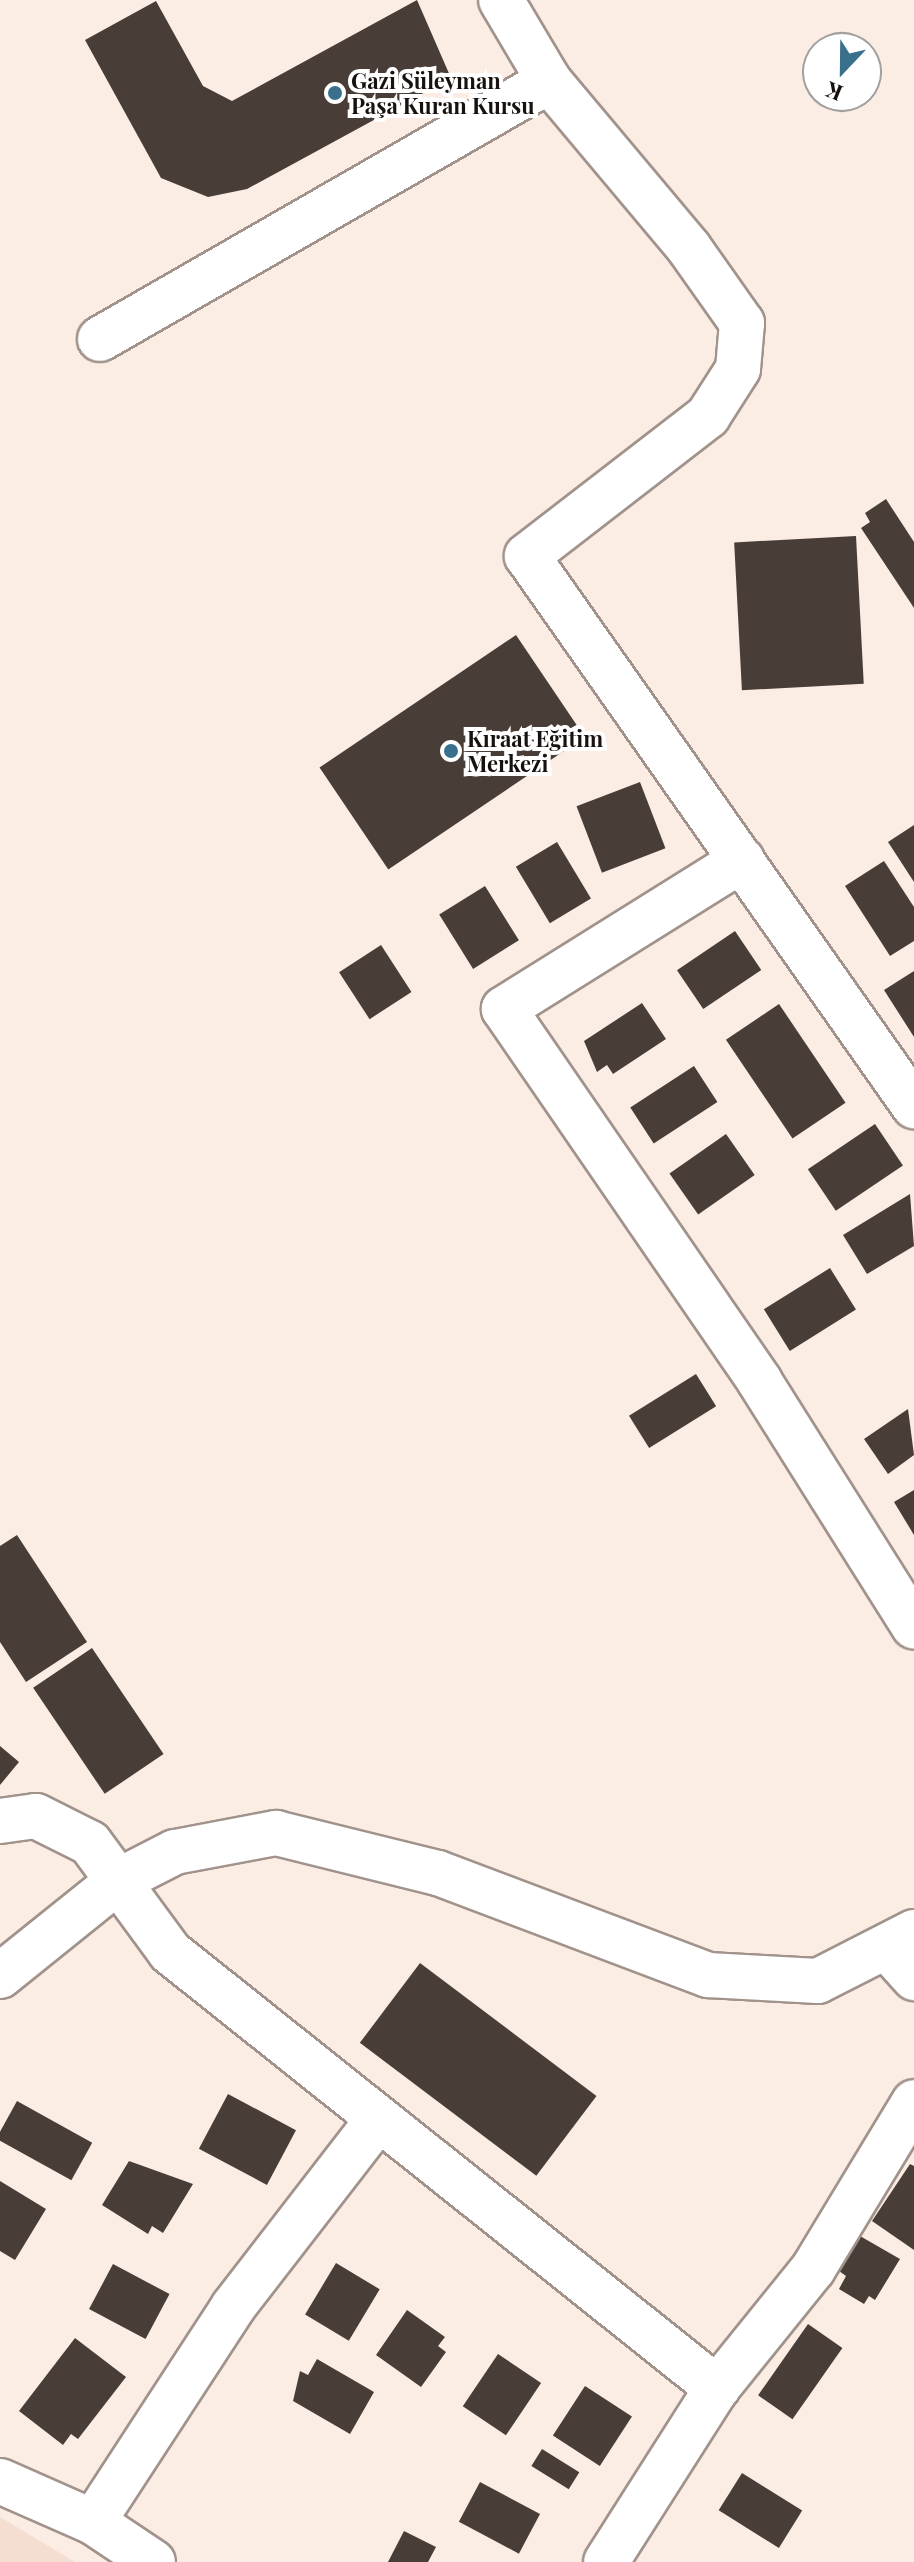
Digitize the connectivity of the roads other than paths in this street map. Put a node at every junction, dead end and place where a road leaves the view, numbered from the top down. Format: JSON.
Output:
{"nodes":[{"id":1,"x":501,"y":0,"type":"edge"},
{"id":2,"x":549,"y":81,"type":"junction"},
{"id":3,"x":100,"y":339,"type":"dead end"},
{"id":4,"x":742,"y":860,"type":"junction"},
{"id":5,"x":914,"y":1106,"type":"edge"},
{"id":6,"x":914,"y":1627,"type":"edge"},
{"id":7,"x":0,"y":1821,"type":"edge"},
{"id":8,"x":118,"y":1881,"type":"junction"},
{"id":9,"x":906,"y":1953,"type":"edge"},
{"id":10,"x":0,"y":1976,"type":"edge"},
{"id":11,"x":914,"y":2102,"type":"edge"},
{"id":12,"x":376,"y":2122,"type":"junction"},
{"id":13,"x":717,"y":2388,"type":"junction"},
{"id":14,"x":0,"y":2481,"type":"edge"},
{"id":15,"x":93,"y":2522,"type":"junction"},
{"id":16,"x":153,"y":2562,"type":"edge"},
{"id":17,"x":606,"y":2562,"type":"edge"}],
"edges":[{"from":1,"to":2,"type":"street"},
{"from":2,"to":3,"type":"street"},
{"from":2,"to":4,"type":"street"},
{"from":4,"to":5,"type":"street"},
{"from":4,"to":6,"type":"street"},
{"from":7,"to":8,"type":"street"},
{"from":8,"to":9,"type":"street"},
{"from":8,"to":10,"type":"street"},
{"from":8,"to":12,"type":"street"},
{"from":11,"to":13,"type":"street"},
{"from":12,"to":13,"type":"street"},
{"from":12,"to":15,"type":"street"},
{"from":13,"to":17,"type":"street"},
{"from":14,"to":15,"type":"street"},
{"from":15,"to":16,"type":"street"}]}
